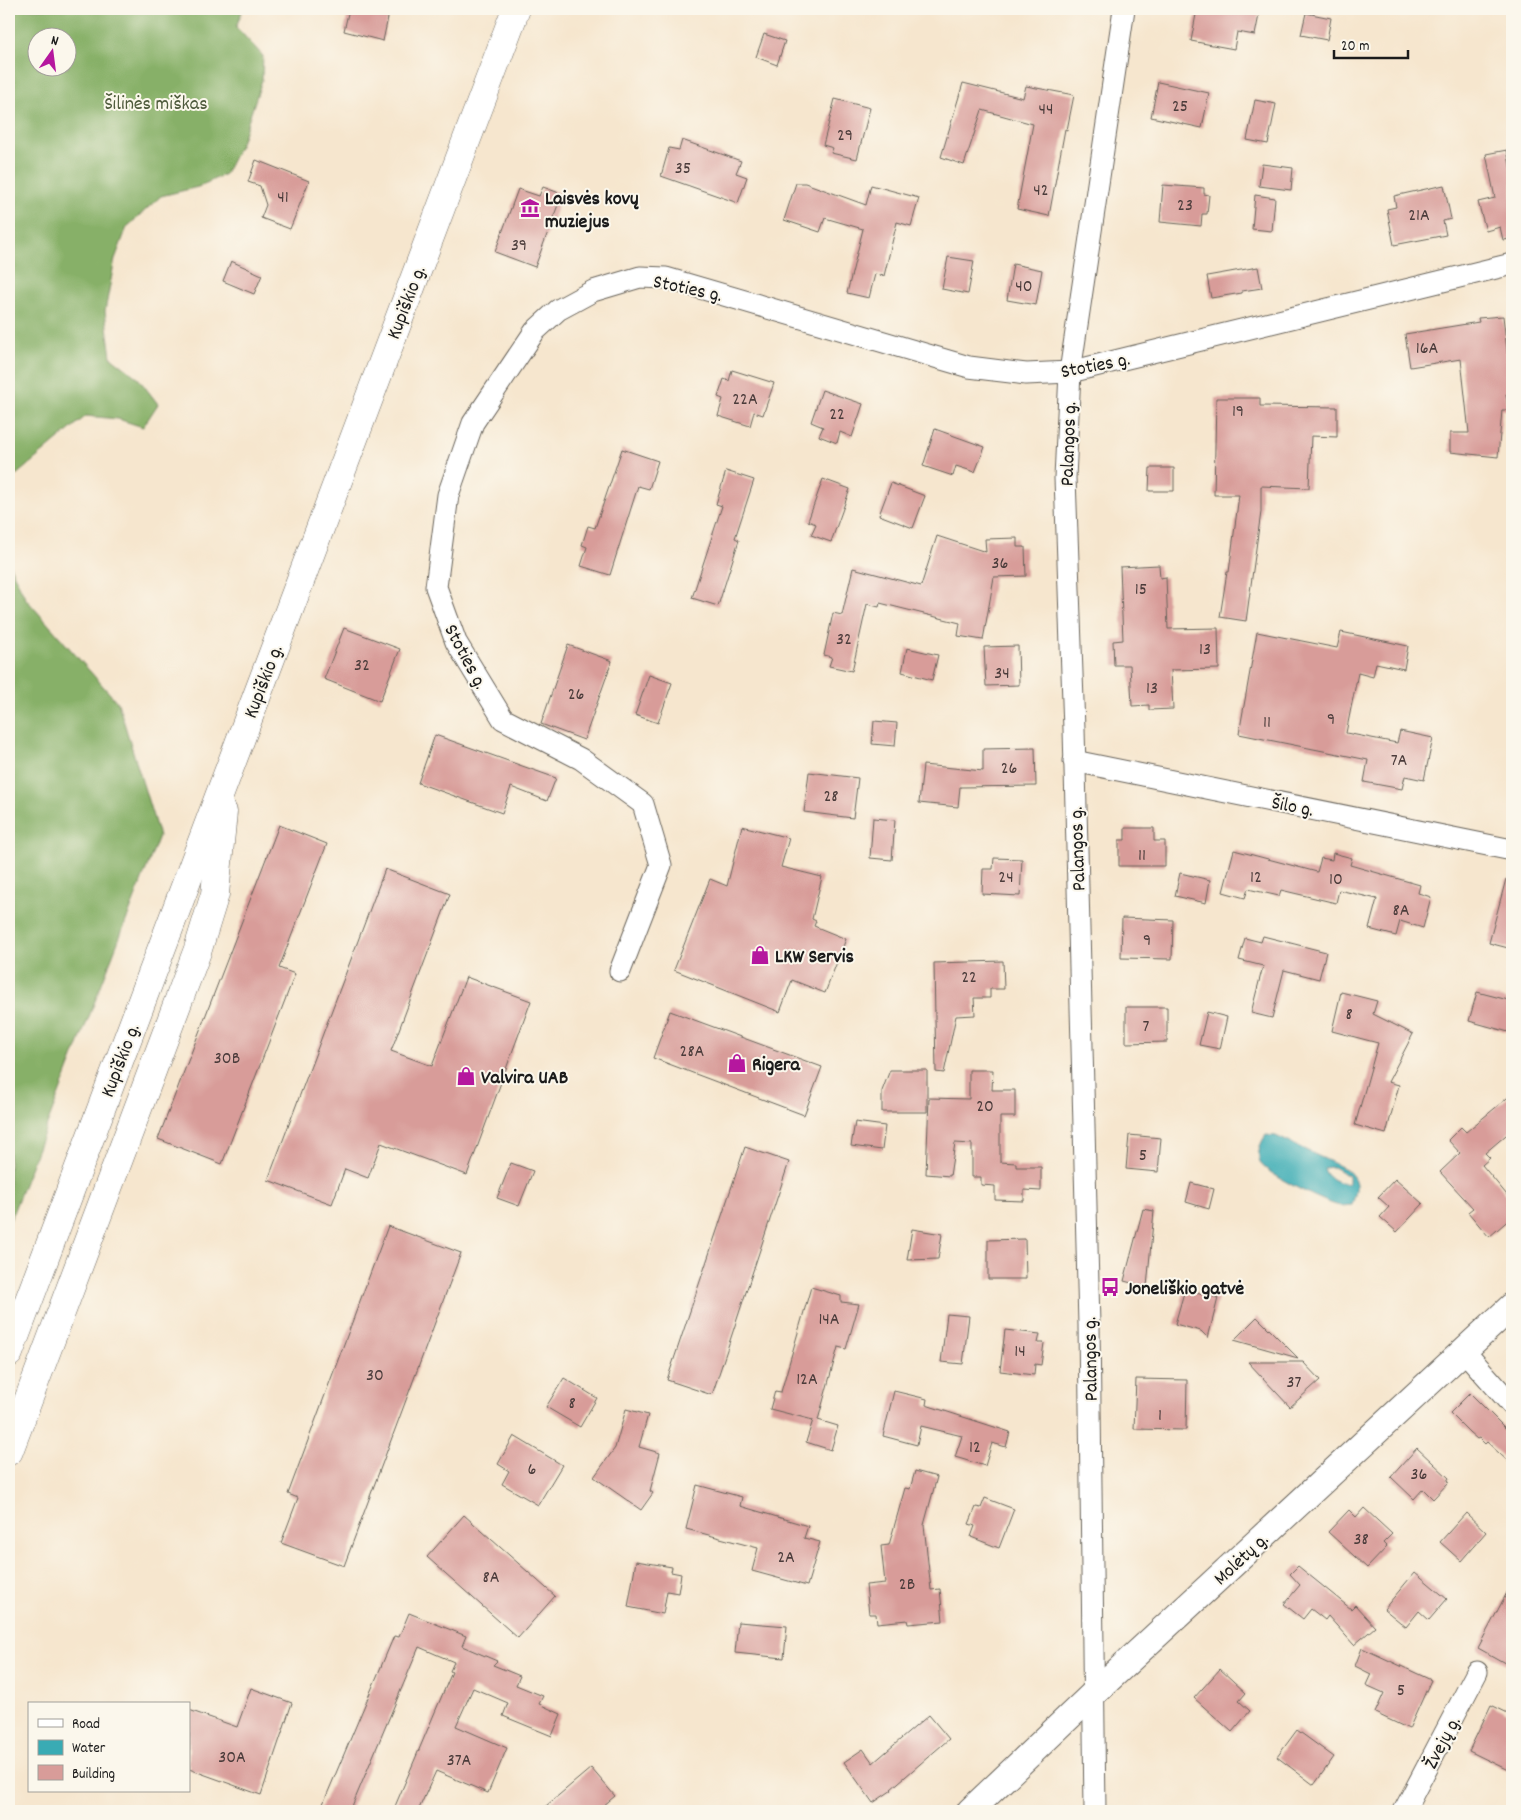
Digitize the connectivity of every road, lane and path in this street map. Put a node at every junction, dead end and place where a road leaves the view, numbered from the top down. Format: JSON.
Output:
{"nodes":[{"id":1,"x":516,"y":9,"type":"edge"},
{"id":2,"x":1124,"y":9,"type":"edge"},
{"id":3,"x":1512,"y":264,"type":"edge"},
{"id":4,"x":1070,"y":372,"type":"junction"},
{"id":5,"x":1074,"y":761,"type":"junction"},
{"id":6,"x":226,"y":778,"type":"junction"},
{"id":7,"x":1512,"y":850,"type":"edge"},
{"id":8,"x":620,"y":971,"type":"dead end"},
{"id":9,"x":1512,"y":1306,"type":"edge"},
{"id":10,"x":1464,"y":1351,"type":"junction"},
{"id":11,"x":9,"y":1353,"type":"edge"},
{"id":12,"x":1512,"y":1405,"type":"edge"},
{"id":13,"x":9,"y":1450,"type":"edge"},
{"id":14,"x":1477,"y":1672,"type":"dead end"},
{"id":15,"x":1094,"y":1693,"type":"junction"},
{"id":16,"x":970,"y":1811,"type":"edge"},
{"id":17,"x":1095,"y":1811,"type":"edge"},
{"id":18,"x":1404,"y":1811,"type":"edge"}],
"edges":[{"from":1,"to":6,"type":"highway","name":"Kupiškio g."},
{"from":2,"to":4,"type":"street","name":"Palangos g."},
{"from":3,"to":4,"type":"street","name":"Stoties g."},
{"from":4,"to":5,"type":"street","name":"Palangos g."},
{"from":4,"to":8,"type":"street","name":"Stoties g."},
{"from":5,"to":7,"type":"street","name":"Šilo g."},
{"from":5,"to":15,"type":"street","name":"Palangos g."},
{"from":6,"to":11,"type":"highway","name":"Kupiškio g."},
{"from":6,"to":13,"type":"highway"},
{"from":9,"to":10,"type":"street","name":"Molėtų g."},
{"from":10,"to":12,"type":"street"},
{"from":10,"to":15,"type":"street","name":"Molėtų g."},
{"from":14,"to":18,"type":"street","name":"Žvejų g."},
{"from":15,"to":16,"type":"street","name":"Molėtų g."},
{"from":15,"to":17,"type":"street","name":"Palangos g."}]}
